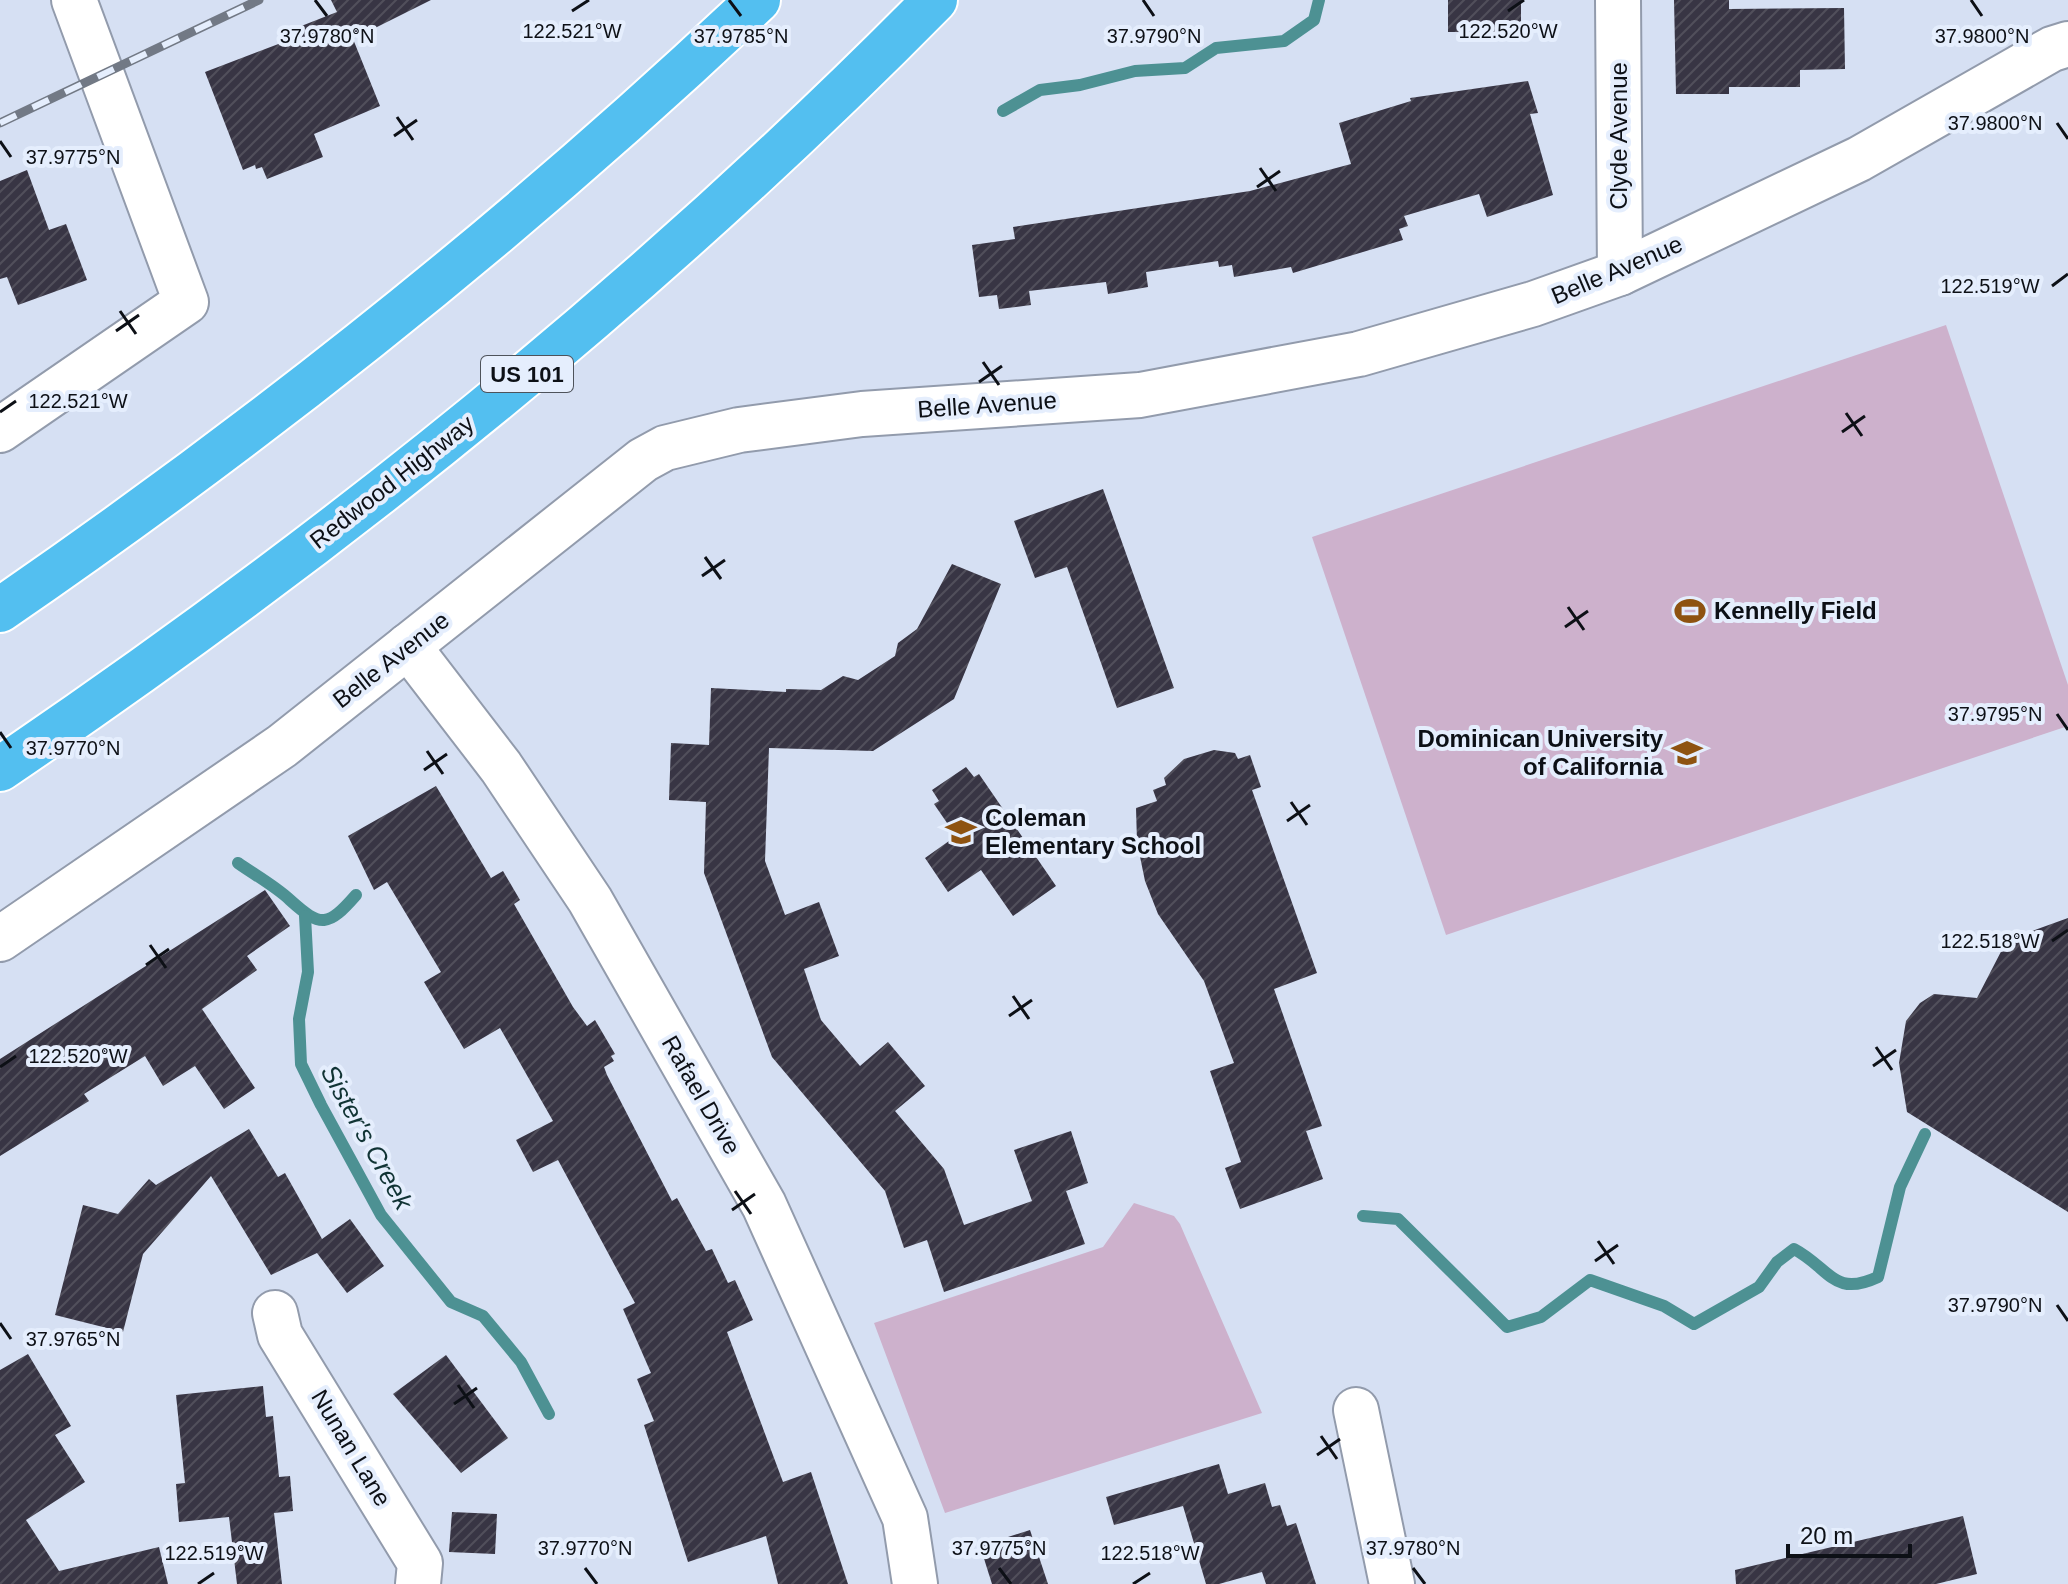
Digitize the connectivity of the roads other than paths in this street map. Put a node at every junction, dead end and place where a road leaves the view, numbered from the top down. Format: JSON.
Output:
{"nodes":[{"id":1,"x":74,"y":0,"type":"edge"},
{"id":2,"x":758,"y":0,"type":"edge"},
{"id":3,"x":935,"y":0,"type":"edge"},
{"id":4,"x":1618,"y":0,"type":"edge"},
{"id":5,"x":2068,"y":44,"type":"edge"},
{"id":6,"x":1620,"y":273,"type":"junction"},
{"id":7,"x":0,"y":430,"type":"edge"},
{"id":8,"x":19,"y":593,"type":"edge"},
{"id":9,"x":0,"y":610,"type":"edge"},
{"id":10,"x":408,"y":646,"type":"junction"},
{"id":11,"x":87,"y":710,"type":"junction"},
{"id":12,"x":0,"y":769,"type":"edge"},
{"id":13,"x":0,"y":783,"type":"edge"},
{"id":14,"x":0,"y":939,"type":"edge"},
{"id":15,"x":275,"y":1313,"type":"dead end"},
{"id":16,"x":1356,"y":1410,"type":"dead end"},
{"id":17,"x":418,"y":1584,"type":"edge"},
{"id":18,"x":915,"y":1584,"type":"edge"},
{"id":19,"x":1392,"y":1584,"type":"edge"}],
"edges":[{"from":1,"to":7,"type":"street"},
{"from":2,"to":8,"type":"highway"},
{"from":3,"to":11,"type":"highway","name":"Redwood Highway","number":"US 101"},
{"from":4,"to":6,"type":"street","name":"Clyde Avenue"},
{"from":5,"to":6,"type":"street","name":"Belle Avenue"},
{"from":6,"to":10,"type":"street","name":"Belle Avenue"},
{"from":8,"to":9,"type":"highway"},
{"from":10,"to":14,"type":"street","name":"Belle Avenue"},
{"from":10,"to":18,"type":"street","name":"Rafael Drive"},
{"from":11,"to":12,"type":"highway","name":"Redwood Highway","number":"US 101"},
{"from":11,"to":13,"type":"highway"},
{"from":15,"to":17,"type":"street","name":"Nunan Lane"},
{"from":16,"to":19,"type":"street"}]}
